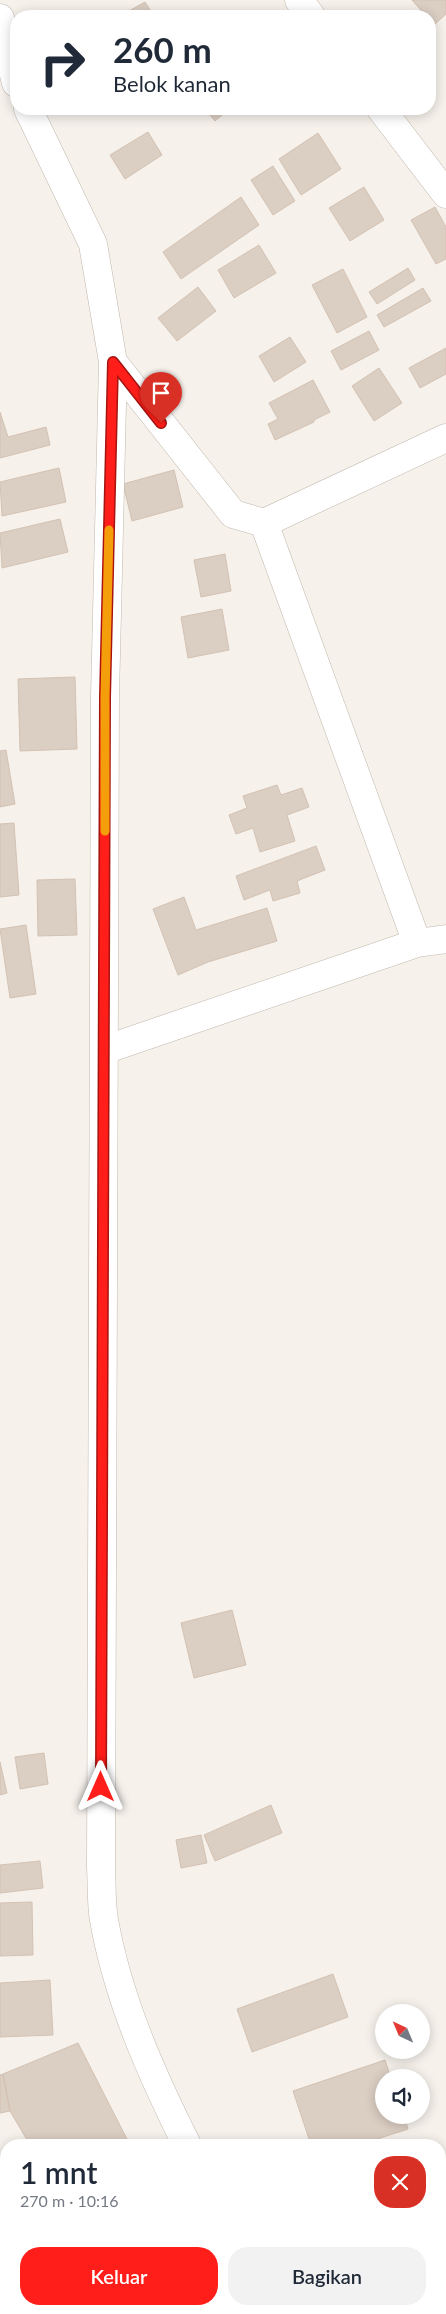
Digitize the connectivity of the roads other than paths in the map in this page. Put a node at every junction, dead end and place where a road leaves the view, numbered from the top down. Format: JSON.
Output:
{"nodes":[{"id":1,"x":0,"y":18,"type":"edge"},
{"id":2,"x":10,"y":59,"type":"edge"},
{"id":3,"x":31,"y":115,"type":"edge"},
{"id":4,"x":386,"y":115,"type":"edge"},
{"id":5,"x":446,"y":194,"type":"edge"},
{"id":6,"x":113,"y":362,"type":"junction"},
{"id":7,"x":446,"y":438,"type":"edge"},
{"id":8,"x":264,"y":523,"type":"junction"},
{"id":9,"x":446,"y":939,"type":"edge"},
{"id":10,"x":417,"y":944,"type":"junction"},
{"id":11,"x":104,"y":1050,"type":"junction"},
{"id":12,"x":183,"y":2139,"type":"edge"}],
"edges":[{"from":1,"to":2,"type":"street"},
{"from":3,"to":6,"type":"street"},
{"from":4,"to":5,"type":"street"},
{"from":6,"to":8,"type":"street"},
{"from":6,"to":11,"type":"street"},
{"from":7,"to":8,"type":"street"},
{"from":8,"to":10,"type":"street"},
{"from":9,"to":10,"type":"street"},
{"from":10,"to":11,"type":"street"},
{"from":11,"to":12,"type":"street"}]}
